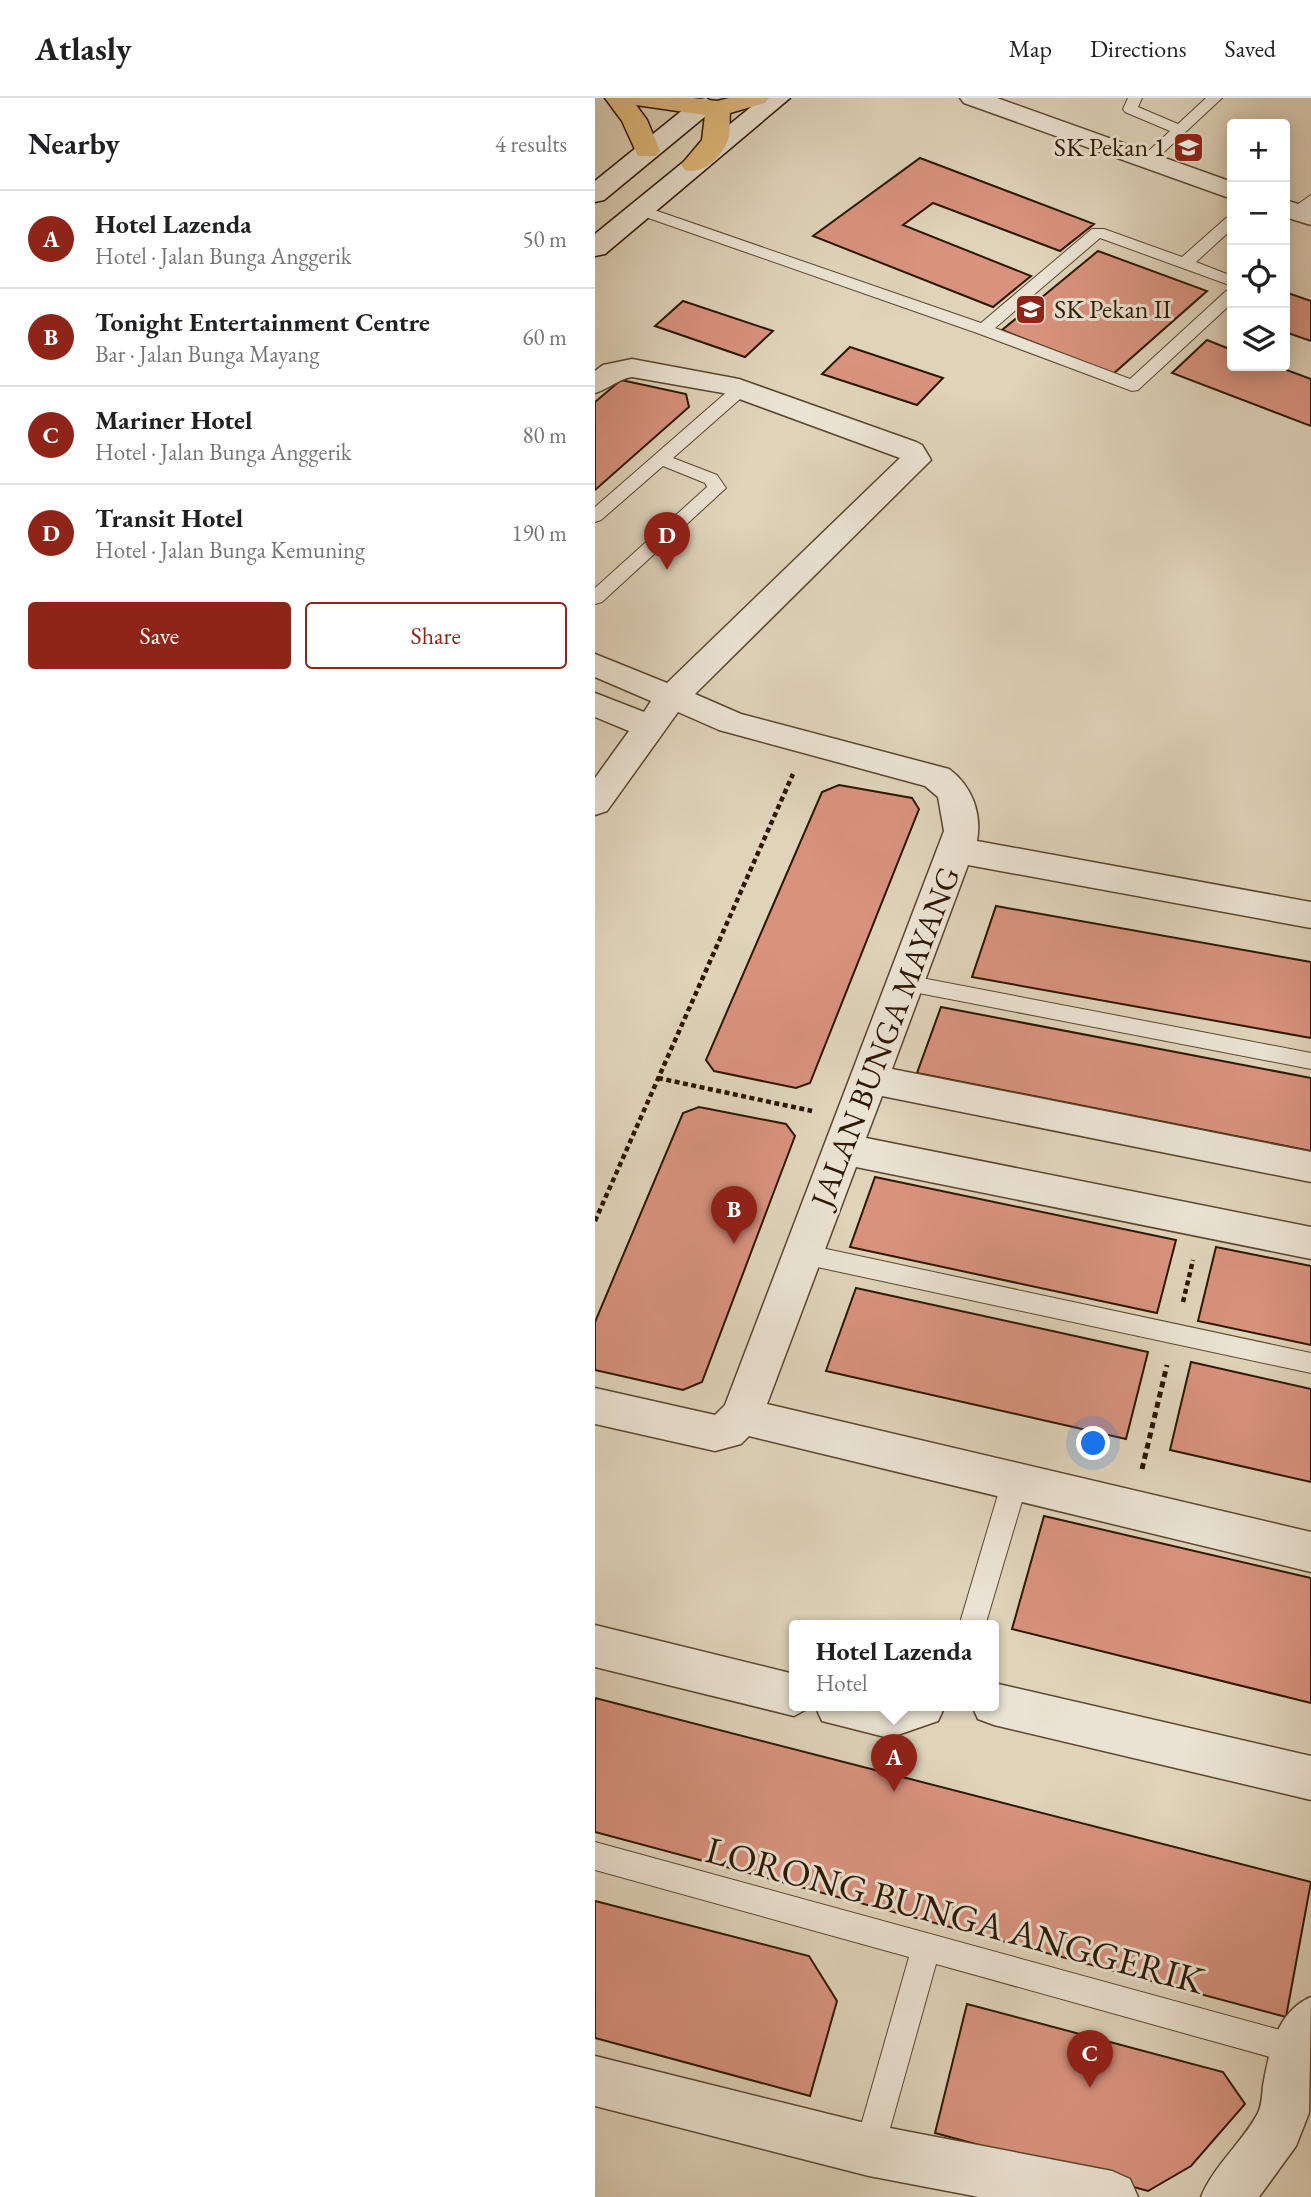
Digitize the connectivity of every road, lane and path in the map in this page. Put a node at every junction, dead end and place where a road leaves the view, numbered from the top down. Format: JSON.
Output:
{"nodes":[{"id":1,"x":618,"y":98,"type":"edge"},
{"id":2,"x":637,"y":98,"type":"edge"},
{"id":3,"x":756,"y":98,"type":"edge"},
{"id":4,"x":777,"y":98,"type":"edge"},
{"id":5,"x":973,"y":98,"type":"edge"},
{"id":6,"x":1135,"y":98,"type":"edge"},
{"id":7,"x":1215,"y":98,"type":"edge"},
{"id":8,"x":707,"y":103,"type":"edge"},
{"id":9,"x":1180,"y":130,"type":"junction"},
{"id":10,"x":647,"y":151,"type":"junction"},
{"id":11,"x":1145,"y":162,"type":"junction"},
{"id":12,"x":694,"y":165,"type":"junction"},
{"id":13,"x":1227,"y":189,"type":"edge"},
{"id":14,"x":595,"y":194,"type":"edge"},
{"id":15,"x":640,"y":210,"type":"junction"},
{"id":16,"x":1227,"y":225,"type":"edge"},
{"id":17,"x":595,"y":248,"type":"edge"},
{"id":18,"x":1184,"y":264,"type":"junction"},
{"id":19,"x":1227,"y":279,"type":"edge"},
{"id":20,"x":1227,"y":299,"type":"edge"},
{"id":21,"x":983,"y":329,"type":"junction"},
{"id":22,"x":595,"y":384,"type":"edge"},
{"id":23,"x":742,"y":388,"type":"junction"},
{"id":24,"x":660,"y":459,"type":"junction"},
{"id":25,"x":595,"y":516,"type":"edge"},
{"id":26,"x":595,"y":598,"type":"edge"},
{"id":27,"x":595,"y":665,"type":"edge"},
{"id":28,"x":671,"y":698,"type":"junction"},
{"id":29,"x":595,"y":704,"type":"edge"},
{"id":30,"x":650,"y":727,"type":"junction"},
{"id":31,"x":807,"y":743,"type":"junction"},
{"id":32,"x":595,"y":803,"type":"edge"},
{"id":33,"x":956,"y":850,"type":"junction"},
{"id":34,"x":1311,"y":915,"type":"edge"},
{"id":35,"x":906,"y":983,"type":"junction"},
{"id":36,"x":1311,"y":1061,"type":"edge"},
{"id":37,"x":658,"y":1079,"type":"junction"},
{"id":38,"x":869,"y":1079,"type":"junction"},
{"id":39,"x":849,"y":1134,"type":"junction"},
{"id":40,"x":1311,"y":1167,"type":"edge"},
{"id":41,"x":595,"y":1221,"type":"edge"},
{"id":42,"x":1311,"y":1243,"type":"edge"},
{"id":43,"x":803,"y":1254,"type":"junction"},
{"id":44,"x":1311,"y":1363,"type":"edge"},
{"id":45,"x":595,"y":1406,"type":"edge"},
{"id":46,"x":742,"y":1416,"type":"junction"},
{"id":47,"x":1015,"y":1481,"type":"junction"},
{"id":48,"x":1311,"y":1552,"type":"edge"},
{"id":49,"x":974,"y":1620,"type":"edge"},
{"id":50,"x":595,"y":1646,"type":"edge"},
{"id":51,"x":789,"y":1694,"type":"edge"},
{"id":52,"x":999,"y":1705,"type":"edge"},
{"id":53,"x":861,"y":1711,"type":"edge"},
{"id":54,"x":907,"y":1711,"type":"edge"},
{"id":55,"x":1311,"y":1779,"type":"edge"},
{"id":56,"x":595,"y":1856,"type":"edge"},
{"id":57,"x":926,"y":1947,"type":"junction"},
{"id":58,"x":1303,"y":2036,"type":"edge"},
{"id":59,"x":595,"y":2081,"type":"edge"},
{"id":60,"x":869,"y":2150,"type":"junction"},
{"id":61,"x":1112,"y":2197,"type":"edge"},
{"id":62,"x":1227,"y":2197,"type":"edge"}],
"edges":[{"from":1,"to":10,"type":"main road"},
{"from":2,"to":8,"type":"main road"},
{"from":3,"to":8,"type":"main road"},
{"from":4,"to":12,"type":"street"},
{"from":5,"to":11,"type":"street"},
{"from":6,"to":9,"type":"lane"},
{"from":7,"to":9,"type":"lane"},
{"from":8,"to":10,"type":"street"},
{"from":8,"to":12,"type":"main road"},
{"from":9,"to":11,"type":"lane"},
{"from":10,"to":14,"type":"street"},
{"from":11,"to":13,"type":"street"},
{"from":12,"to":15,"type":"street"},
{"from":15,"to":17,"type":"street"},
{"from":15,"to":21,"type":"lane"},
{"from":16,"to":18,"type":"lane"},
{"from":18,"to":19,"type":"lane"},
{"from":18,"to":21,"type":"lane"},
{"from":20,"to":21,"type":"lane"},
{"from":22,"to":23,"type":"street"},
{"from":23,"to":24,"type":"lane"},
{"from":23,"to":28,"type":"street"},
{"from":24,"to":25,"type":"lane"},
{"from":24,"to":26,"type":"lane"},
{"from":27,"to":28,"type":"street","name":"JALAN BUNGA MAYANG"},
{"from":28,"to":30,"type":"street"},
{"from":28,"to":31,"type":"street","name":"JALAN BUNGA MAYANG"},
{"from":29,"to":30,"type":"street"},
{"from":30,"to":32,"type":"street"},
{"from":31,"to":33,"type":"street","name":"JALAN BUNGA MAYANG"},
{"from":31,"to":37,"type":"path"},
{"from":33,"to":34,"type":"street"},
{"from":33,"to":35,"type":"street","name":"JALAN BUNGA MAYANG"},
{"from":35,"to":36,"type":"lane"},
{"from":35,"to":38,"type":"street","name":"JALAN BUNGA MAYANG"},
{"from":37,"to":39,"type":"path"},
{"from":37,"to":41,"type":"path"},
{"from":38,"to":39,"type":"street","name":"JALAN BUNGA MAYANG"},
{"from":38,"to":40,"type":"street"},
{"from":39,"to":42,"type":"street"},
{"from":39,"to":43,"type":"street","name":"JALAN BUNGA MAYANG"},
{"from":43,"to":44,"type":"lane"},
{"from":43,"to":46,"type":"street","name":"JALAN BUNGA MAYANG"},
{"from":45,"to":46,"type":"street"},
{"from":46,"to":47,"type":"street"},
{"from":47,"to":48,"type":"street"},
{"from":47,"to":49,"type":"lane"},
{"from":50,"to":51,"type":"street"},
{"from":52,"to":55,"type":"street"},
{"from":53,"to":54,"type":"street"},
{"from":56,"to":57,"type":"lane","name":"LORONG BUNGA ANGGERIK"},
{"from":57,"to":58,"type":"lane","name":"LORONG BUNGA ANGGERIK"},
{"from":57,"to":60,"type":"lane"},
{"from":58,"to":62,"type":"street"},
{"from":59,"to":60,"type":"street"},
{"from":60,"to":61,"type":"street"}]}
